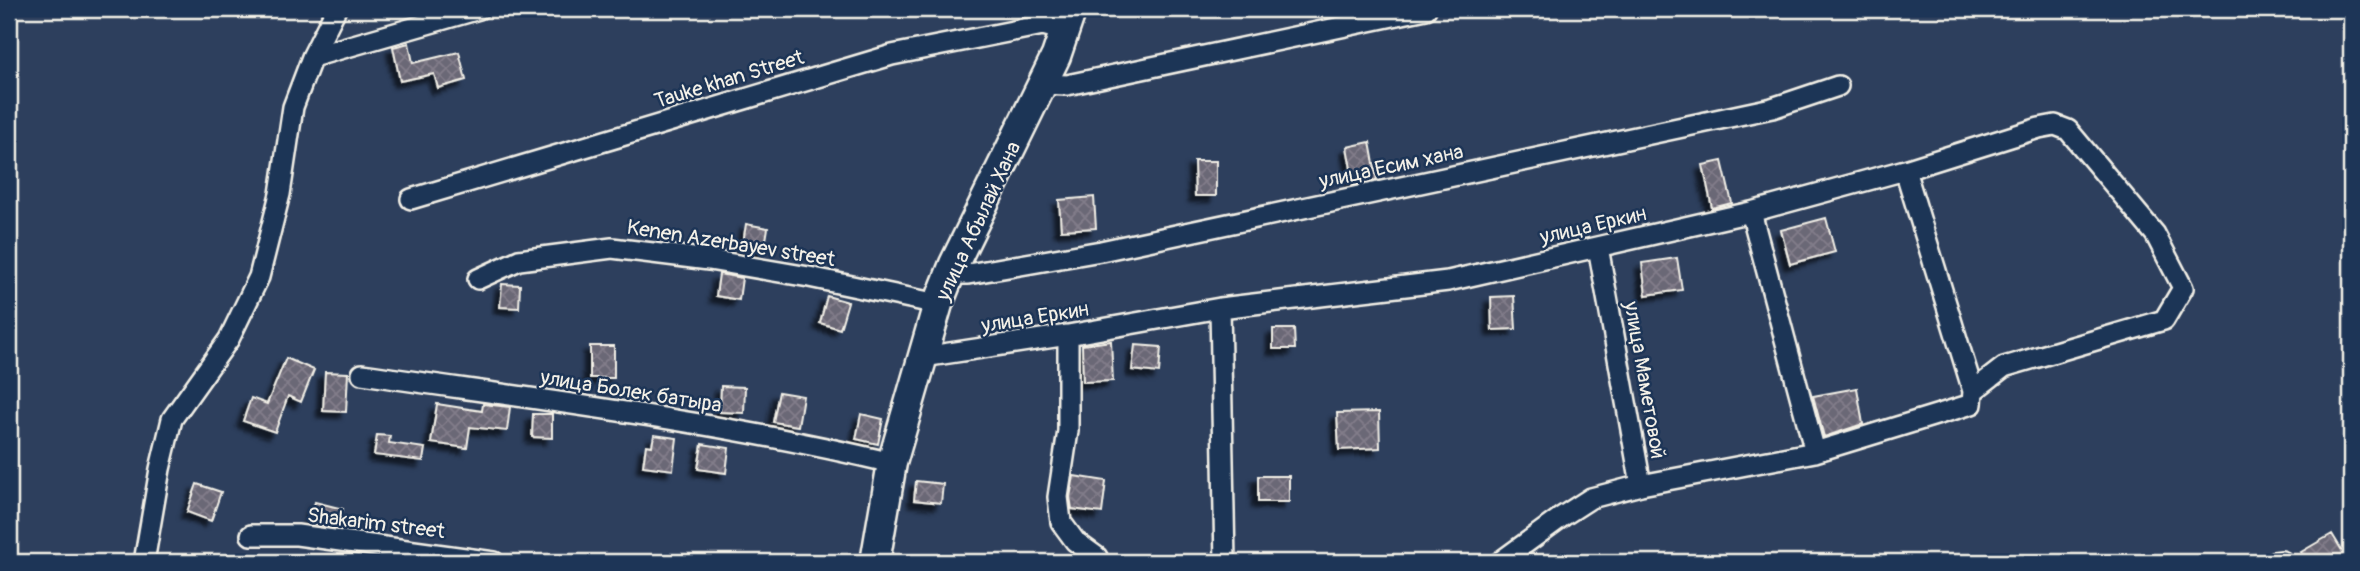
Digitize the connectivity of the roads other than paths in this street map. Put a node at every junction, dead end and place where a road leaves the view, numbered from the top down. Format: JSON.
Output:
{"nodes":[{"id":1,"x":335,"y":9,"type":"edge"},
{"id":2,"x":478,"y":9,"type":"edge"},
{"id":3,"x":1426,"y":9,"type":"edge"},
{"id":4,"x":1068,"y":20,"type":"edge"},
{"id":5,"x":312,"y":57,"type":"junction"},
{"id":6,"x":1042,"y":84,"type":"junction"},
{"id":7,"x":1838,"y":86,"type":"dead end"},
{"id":8,"x":1905,"y":170,"type":"junction"},
{"id":9,"x":411,"y":199,"type":"dead end"},
{"id":10,"x":1751,"y":212,"type":"junction"},
{"id":11,"x":1598,"y":247,"type":"junction"},
{"id":12,"x":950,"y":274,"type":"junction"},
{"id":13,"x":478,"y":279,"type":"dead end"},
{"id":14,"x":938,"y":304,"type":"junction"},
{"id":15,"x":1220,"y":308,"type":"junction"},
{"id":16,"x":1068,"y":335,"type":"junction"},
{"id":17,"x":923,"y":357,"type":"junction"},
{"id":18,"x":362,"y":374,"type":"dead end"},
{"id":19,"x":1973,"y":391,"type":"junction"},
{"id":20,"x":1815,"y":452,"type":"junction"},
{"id":21,"x":892,"y":463,"type":"junction"},
{"id":22,"x":1641,"y":485,"type":"junction"},
{"id":23,"x":251,"y":534,"type":"dead end"},
{"id":24,"x":1097,"y":556,"type":"dead end"},
{"id":25,"x":144,"y":562,"type":"edge"},
{"id":26,"x":495,"y":562,"type":"edge"},
{"id":27,"x":875,"y":562,"type":"edge"},
{"id":28,"x":1225,"y":562,"type":"edge"},
{"id":29,"x":1500,"y":562,"type":"edge"}],
"edges":[{"from":1,"to":5,"type":"street"},
{"from":2,"to":5,"type":"street"},
{"from":3,"to":6,"type":"street"},
{"from":4,"to":6,"type":"street","name":"улица Абылай Хана"},
{"from":4,"to":9,"type":"street","name":"Tauke khan Street"},
{"from":5,"to":25,"type":"street"},
{"from":6,"to":12,"type":"street","name":"улица Абылай Хана"},
{"from":7,"to":12,"type":"street","name":"улица Есим хана"},
{"from":8,"to":10,"type":"street","name":"улица Еркин"},
{"from":8,"to":19,"type":"street"},
{"from":8,"to":19,"type":"street","name":"улица Еркин"},
{"from":10,"to":11,"type":"street","name":"улица Еркин"},
{"from":10,"to":20,"type":"street"},
{"from":11,"to":15,"type":"street","name":"улица Еркин"},
{"from":11,"to":22,"type":"street","name":"улица Маметовой"},
{"from":12,"to":14,"type":"street","name":"улица Абылай Хана"},
{"from":13,"to":14,"type":"street","name":"Kenen Azerbayev street"},
{"from":14,"to":17,"type":"street","name":"улица Абылай Хана"},
{"from":15,"to":16,"type":"street","name":"улица Еркин"},
{"from":15,"to":28,"type":"street"},
{"from":16,"to":17,"type":"street","name":"улица Еркин"},
{"from":16,"to":24,"type":"street"},
{"from":17,"to":21,"type":"street","name":"улица Абылай Хана"},
{"from":18,"to":21,"type":"street","name":"улица Болек батыра"},
{"from":19,"to":20,"type":"street"},
{"from":20,"to":22,"type":"street"},
{"from":21,"to":27,"type":"street","name":"улица Абылай Хана"},
{"from":22,"to":29,"type":"street","name":"улица Маметовой"},
{"from":23,"to":26,"type":"street","name":"Shakarim street"}]}
